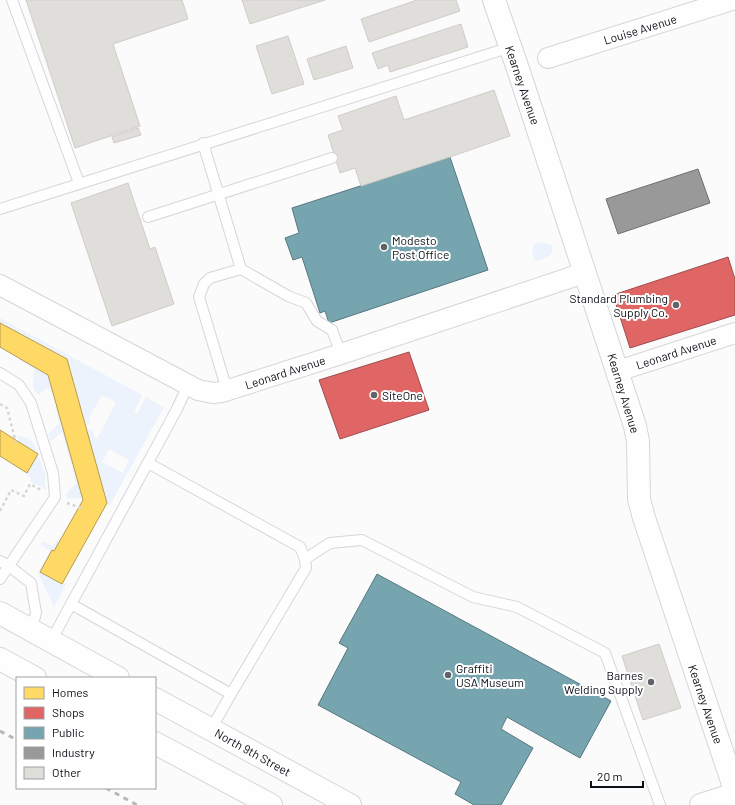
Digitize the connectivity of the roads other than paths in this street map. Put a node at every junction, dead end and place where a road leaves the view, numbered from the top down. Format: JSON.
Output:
{"nodes":[{"id":1,"x":12,"y":0,"type":"edge"},
{"id":2,"x":494,"y":0,"type":"edge"},
{"id":3,"x":732,"y":0,"type":"edge"},
{"id":4,"x":511,"y":47,"type":"junction"},
{"id":5,"x":548,"y":58,"type":"dead end"},
{"id":6,"x":203,"y":143,"type":"junction"},
{"id":7,"x":332,"y":158,"type":"dead end"},
{"id":8,"x":79,"y":183,"type":"junction"},
{"id":9,"x":219,"y":194,"type":"junction"},
{"id":10,"x":0,"y":209,"type":"edge"},
{"id":11,"x":148,"y":217,"type":"dead end"},
{"id":12,"x":240,"y":269,"type":"junction"},
{"id":13,"x":584,"y":273,"type":"junction"},
{"id":14,"x":0,"y":285,"type":"edge"},
{"id":15,"x":735,"y":333,"type":"edge"},
{"id":16,"x":341,"y":354,"type":"junction"},
{"id":17,"x":618,"y":371,"type":"junction"},
{"id":18,"x":0,"y":373,"type":"edge"},
{"id":19,"x":188,"y":385,"type":"junction"},
{"id":20,"x":228,"y":390,"type":"junction"},
{"id":21,"x":148,"y":464,"type":"junction"},
{"id":22,"x":305,"y":558,"type":"junction"},
{"id":23,"x":0,"y":561,"type":"edge"},
{"id":24,"x":9,"y":566,"type":"junction"},
{"id":25,"x":0,"y":579,"type":"edge"},
{"id":26,"x":71,"y":604,"type":"junction"},
{"id":27,"x":0,"y":613,"type":"edge"},
{"id":28,"x":31,"y":631,"type":"junction"},
{"id":29,"x":51,"y":642,"type":"junction"},
{"id":30,"x":0,"y":659,"type":"edge"},
{"id":31,"x":33,"y":677,"type":"edge"},
{"id":32,"x":116,"y":677,"type":"edge"},
{"id":33,"x":230,"y":694,"type":"junction"},
{"id":34,"x":156,"y":699,"type":"edge"},
{"id":35,"x":211,"y":729,"type":"junction"},
{"id":36,"x":156,"y":743,"type":"edge"},
{"id":37,"x":237,"y":787,"type":"junction"},
{"id":38,"x":735,"y":790,"type":"edge"},
{"id":39,"x":735,"y":794,"type":"edge"},
{"id":40,"x":257,"y":805,"type":"edge"},
{"id":41,"x":271,"y":805,"type":"edge"},
{"id":42,"x":350,"y":805,"type":"edge"},
{"id":43,"x":660,"y":805,"type":"edge"},
{"id":44,"x":701,"y":805,"type":"edge"}],
"edges":[{"from":1,"to":8,"type":"lane"},
{"from":2,"to":4,"type":"street","name":"Kearney Avenue"},
{"from":3,"to":5,"type":"street","name":"Louise Avenue"},
{"from":4,"to":6,"type":"lane"},
{"from":4,"to":13,"type":"street","name":"Kearney Avenue"},
{"from":6,"to":8,"type":"lane"},
{"from":6,"to":9,"type":"lane"},
{"from":7,"to":9,"type":"lane"},
{"from":8,"to":10,"type":"lane"},
{"from":9,"to":11,"type":"lane"},
{"from":9,"to":12,"type":"lane"},
{"from":12,"to":16,"type":"lane"},
{"from":12,"to":20,"type":"lane"},
{"from":13,"to":16,"type":"street","name":"Leonard Avenue"},
{"from":13,"to":17,"type":"street","name":"Kearney Avenue"},
{"from":14,"to":19,"type":"street","name":"Leonard Avenue"},
{"from":15,"to":17,"type":"street","name":"Leonard Avenue"},
{"from":16,"to":20,"type":"street","name":"Leonard Avenue"},
{"from":17,"to":38,"type":"street","name":"Kearney Avenue"},
{"from":18,"to":24,"type":"lane"},
{"from":19,"to":20,"type":"street","name":"Leonard Avenue"},
{"from":19,"to":21,"type":"lane"},
{"from":21,"to":22,"type":"lane"},
{"from":21,"to":26,"type":"lane"},
{"from":22,"to":33,"type":"lane"},
{"from":22,"to":43,"type":"lane"},
{"from":23,"to":24,"type":"lane"},
{"from":24,"to":25,"type":"lane"},
{"from":24,"to":28,"type":"lane"},
{"from":26,"to":29,"type":"lane"},
{"from":26,"to":33,"type":"lane"},
{"from":27,"to":28,"type":"street"},
{"from":28,"to":29,"type":"street"},
{"from":29,"to":32,"type":"street"},
{"from":30,"to":31,"type":"street"},
{"from":33,"to":35,"type":"lane"},
{"from":34,"to":35,"type":"street","name":"North 9th Street"},
{"from":35,"to":42,"type":"street","name":"North 9th Street"},
{"from":36,"to":37,"type":"street"},
{"from":37,"to":40,"type":"street"},
{"from":37,"to":41,"type":"street"},
{"from":39,"to":44,"type":"street"}]}
